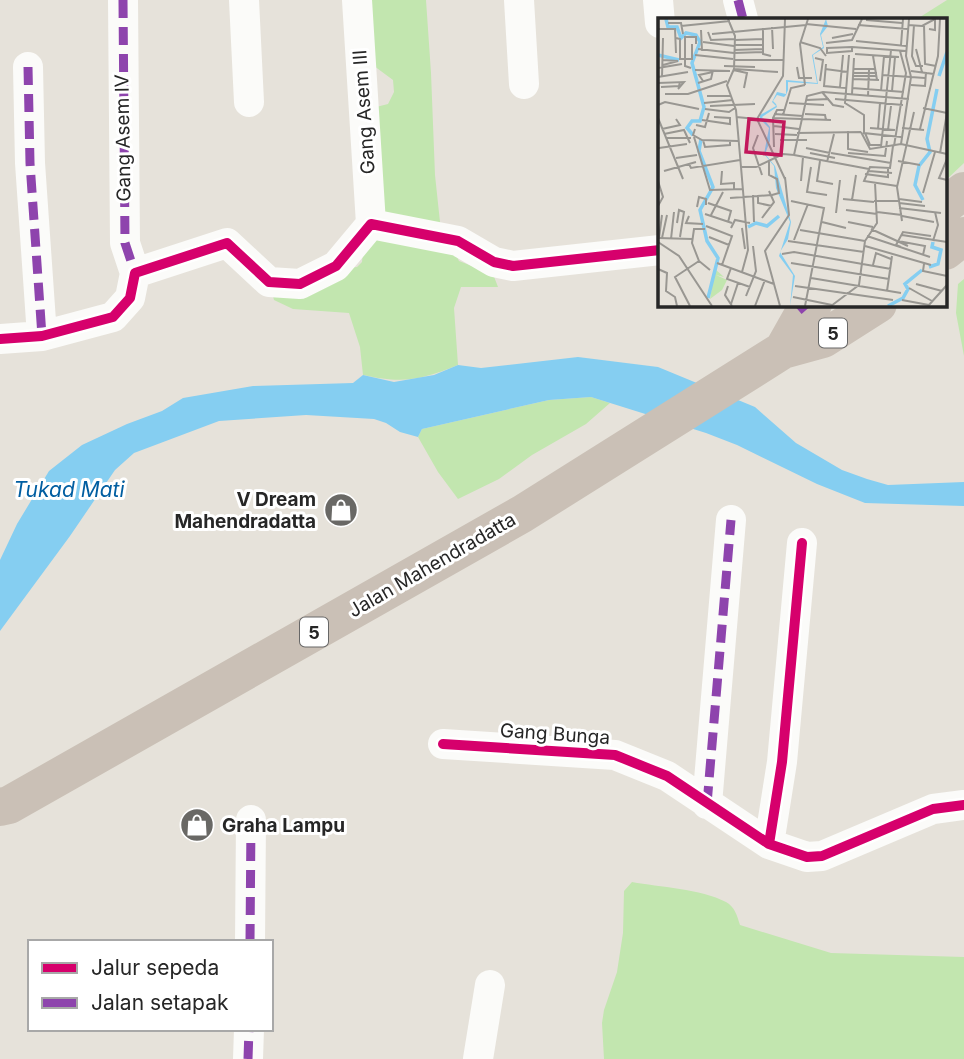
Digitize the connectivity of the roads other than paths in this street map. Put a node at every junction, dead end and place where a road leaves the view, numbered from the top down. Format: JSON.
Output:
{"nodes":[{"id":1,"x":123,"y":0,"type":"edge"},
{"id":2,"x":244,"y":0,"type":"edge"},
{"id":3,"x":357,"y":0,"type":"edge"},
{"id":4,"x":519,"y":0,"type":"edge"},
{"id":5,"x":658,"y":0,"type":"edge"},
{"id":6,"x":738,"y":0,"type":"edge"},
{"id":7,"x":660,"y":18,"type":"edge"},
{"id":8,"x":743,"y":18,"type":"edge"},
{"id":9,"x":28,"y":66,"type":"dead end"},
{"id":10,"x":524,"y":84,"type":"dead end"},
{"id":11,"x":249,"y":102,"type":"dead end"},
{"id":12,"x":964,"y":191,"type":"edge"},
{"id":13,"x":946,"y":204,"type":"edge"},
{"id":14,"x":371,"y":224,"type":"junction"},
{"id":15,"x":964,"y":236,"type":"edge"},
{"id":16,"x":658,"y":250,"type":"edge"},
{"id":17,"x":946,"y":250,"type":"edge"},
{"id":18,"x":135,"y":273,"type":"junction"},
{"id":19,"x":875,"y":306,"type":"edge"},
{"id":20,"x":806,"y":307,"type":"edge"},
{"id":21,"x":42,"y":336,"type":"junction"},
{"id":22,"x":0,"y":339,"type":"edge"},
{"id":23,"x":772,"y":357,"type":"junction"},
{"id":24,"x":732,"y":520,"type":"dead end"},
{"id":25,"x":802,"y":543,"type":"dead end"},
{"id":26,"x":443,"y":744,"type":"dead end"},
{"id":27,"x":707,"y":804,"type":"junction"},
{"id":28,"x":964,"y":805,"type":"edge"},
{"id":29,"x":0,"y":807,"type":"edge"},
{"id":30,"x":251,"y":820,"type":"dead end"},
{"id":31,"x":769,"y":844,"type":"junction"},
{"id":32,"x":250,"y":940,"type":"edge"},
{"id":33,"x":490,"y":985,"type":"dead end"},
{"id":34,"x":250,"y":1031,"type":"edge"},
{"id":35,"x":248,"y":1059,"type":"edge"},
{"id":36,"x":478,"y":1059,"type":"edge"}],
"edges":[{"from":1,"to":18,"type":"street","name":"Gang Asem IV"},
{"from":2,"to":11,"type":"street"},
{"from":3,"to":14,"type":"street","name":"Gang Asem III"},
{"from":4,"to":10,"type":"street"},
{"from":5,"to":7,"type":"street"},
{"from":6,"to":8,"type":"street"},
{"from":9,"to":21,"type":"street"},
{"from":12,"to":13,"type":"highway"},
{"from":14,"to":16,"type":"street"},
{"from":14,"to":18,"type":"street"},
{"from":15,"to":17,"type":"highway"},
{"from":18,"to":21,"type":"street"},
{"from":19,"to":23,"type":"highway","name":"Jalan Mahendradatta","number":"5"},
{"from":20,"to":23,"type":"highway","name":"Jalan Mahendradatta","number":"5"},
{"from":21,"to":22,"type":"street"},
{"from":23,"to":29,"type":"highway","name":"Jalan Mahendradatta","number":"5"},
{"from":24,"to":27,"type":"street"},
{"from":25,"to":31,"type":"street"},
{"from":26,"to":27,"type":"street","name":"Gang Bunga"},
{"from":27,"to":31,"type":"street","name":"Gang Bunga"},
{"from":28,"to":31,"type":"street","name":"Gang Bunga"},
{"from":30,"to":32,"type":"street"},
{"from":33,"to":36,"type":"street"},
{"from":34,"to":35,"type":"street"}]}
